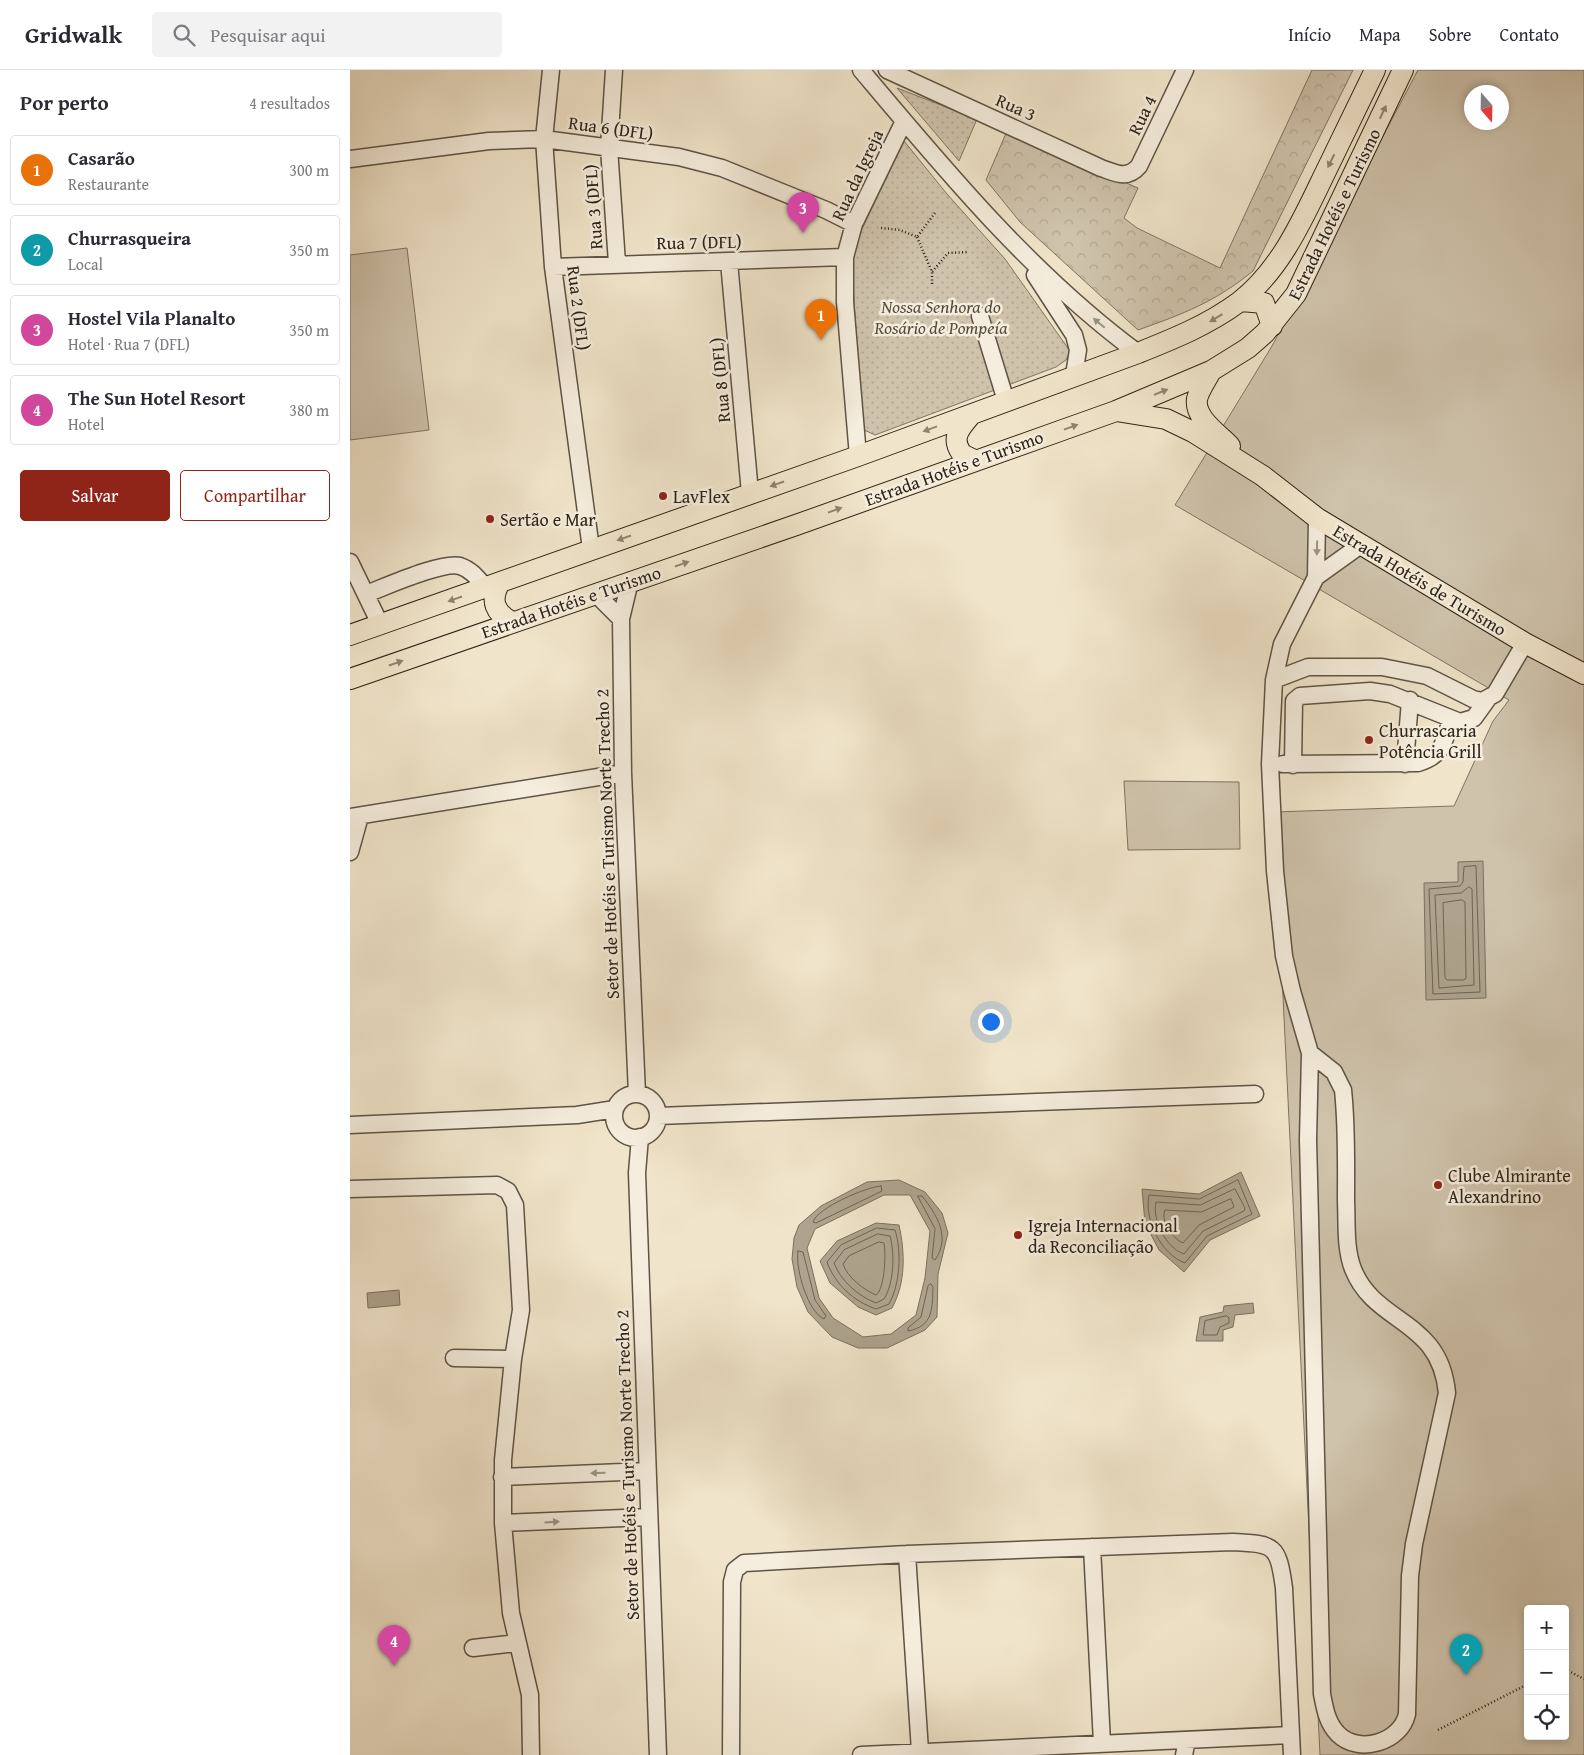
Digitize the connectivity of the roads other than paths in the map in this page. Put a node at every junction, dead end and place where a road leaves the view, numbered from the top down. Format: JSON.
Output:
{"nodes":[{"id":1,"x":551,"y":70,"type":"edge"},
{"id":2,"x":614,"y":70,"type":"edge"},
{"id":3,"x":861,"y":70,"type":"edge"},
{"id":4,"x":886,"y":70,"type":"edge"},
{"id":5,"x":1185,"y":70,"type":"edge"},
{"id":6,"x":1375,"y":70,"type":"edge"},
{"id":7,"x":1403,"y":70,"type":"edge"},
{"id":8,"x":904,"y":121,"type":"junction"},
{"id":9,"x":544,"y":139,"type":"junction"},
{"id":10,"x":608,"y":148,"type":"junction"},
{"id":11,"x":350,"y":158,"type":"edge"},
{"id":12,"x":1130,"y":174,"type":"joint"},
{"id":13,"x":854,"y":224,"type":"junction"},
{"id":14,"x":1018,"y":250,"type":"junction"},
{"id":15,"x":845,"y":257,"type":"junction"},
{"id":16,"x":729,"y":262,"type":"junction"},
{"id":17,"x":617,"y":263,"type":"junction"},
{"id":18,"x":553,"y":267,"type":"junction"},
{"id":19,"x":1241,"y":301,"type":"junction"},
{"id":20,"x":980,"y":316,"type":"dead end"},
{"id":21,"x":1272,"y":326,"type":"junction"},
{"id":22,"x":1138,"y":353,"type":"junction"},
{"id":23,"x":1211,"y":371,"type":"junction"},
{"id":24,"x":1074,"y":375,"type":"junction"},
{"id":25,"x":1006,"y":401,"type":"junction"},
{"id":26,"x":1116,"y":410,"type":"junction"},
{"id":27,"x":971,"y":414,"type":"junction"},
{"id":28,"x":858,"y":456,"type":"junction"},
{"id":29,"x":974,"y":460,"type":"junction"},
{"id":30,"x":1262,"y":476,"type":"junction"},
{"id":31,"x":750,"y":493,"type":"junction"},
{"id":32,"x":1317,"y":518,"type":"junction"},
{"id":33,"x":1362,"y":544,"type":"junction"},
{"id":34,"x":591,"y":549,"type":"junction"},
{"id":35,"x":350,"y":562,"type":"edge"},
{"id":36,"x":1316,"y":578,"type":"junction"},
{"id":37,"x":630,"y":581,"type":"junction"},
{"id":38,"x":493,"y":586,"type":"junction"},
{"id":39,"x":594,"y":593,"type":"junction"},
{"id":40,"x":366,"y":594,"type":"junction"},
{"id":41,"x":621,"y":618,"type":"junction"},
{"id":42,"x":512,"y":622,"type":"junction"},
{"id":43,"x":380,"y":624,"type":"junction"},
{"id":44,"x":350,"y":635,"type":"edge"},
{"id":45,"x":1525,"y":643,"type":"junction"},
{"id":46,"x":1584,"y":674,"type":"edge"},
{"id":47,"x":350,"y":679,"type":"edge"},
{"id":48,"x":1274,"y":680,"type":"junction"},
{"id":49,"x":1410,"y":700,"type":"junction"},
{"id":50,"x":1487,"y":700,"type":"junction"},
{"id":51,"x":1451,"y":719,"type":"junction"},
{"id":52,"x":1270,"y":764,"type":"junction"},
{"id":53,"x":1405,"y":764,"type":"junction"},
{"id":54,"x":1292,"y":765,"type":"junction"},
{"id":55,"x":623,"y":773,"type":"junction"},
{"id":56,"x":355,"y":816,"type":"edge"},
{"id":57,"x":350,"y":852,"type":"edge"},
{"id":58,"x":1310,"y":1053,"type":"junction"},
{"id":59,"x":1255,"y":1094,"type":"dead end"},
{"id":60,"x":626,"y":1100,"type":"junction"},
{"id":61,"x":578,"y":1116,"type":"junction"},
{"id":62,"x":658,"y":1116,"type":"junction"},
{"id":63,"x":350,"y":1125,"type":"edge"},
{"id":64,"x":619,"y":1129,"type":"junction"},
{"id":65,"x":640,"y":1137,"type":"junction"},
{"id":66,"x":637,"y":1173,"type":"junction"},
{"id":67,"x":350,"y":1189,"type":"edge"},
{"id":68,"x":454,"y":1358,"type":"dead end"},
{"id":69,"x":513,"y":1359,"type":"junction"},
{"id":70,"x":646,"y":1472,"type":"junction"},
{"id":71,"x":502,"y":1477,"type":"junction"},
{"id":72,"x":648,"y":1517,"type":"junction"},
{"id":73,"x":503,"y":1524,"type":"junction"},
{"id":74,"x":1092,"y":1547,"type":"junction"},
{"id":75,"x":907,"y":1554,"type":"junction"},
{"id":76,"x":517,"y":1643,"type":"junction"},
{"id":77,"x":473,"y":1648,"type":"dead end"},
{"id":78,"x":1291,"y":1735,"type":"junction"},
{"id":79,"x":1102,"y":1743,"type":"junction"},
{"id":80,"x":1185,"y":1747,"type":"edge"},
{"id":81,"x":920,"y":1751,"type":"junction"},
{"id":82,"x":1026,"y":1751,"type":"edge"},
{"id":83,"x":943,"y":1752,"type":"edge"},
{"id":84,"x":531,"y":1755,"type":"edge"},
{"id":85,"x":658,"y":1755,"type":"edge"},
{"id":86,"x":731,"y":1755,"type":"edge"},
{"id":87,"x":860,"y":1755,"type":"edge"},
{"id":88,"x":1292,"y":1755,"type":"edge"}],
"edges":[{"from":1,"to":9,"type":"street","name":"Rua 2 (DFL)"},
{"from":2,"to":10,"type":"street","name":"Rua 3 (DFL)"},
{"from":3,"to":8,"type":"street"},
{"from":4,"to":12,"type":"street","name":"Rua 3"},
{"from":5,"to":12,"type":"street","name":"Rua 4"},
{"from":6,"to":19,"type":"main road","name":"Estrada Hotéis e Turismo","one_way":true},
{"from":21,"to":7,"type":"main road","name":"Estrada Hotéis e Turismo","one_way":true},
{"from":8,"to":13,"type":"street","name":"Rua da Igreja"},
{"from":8,"to":14,"type":"street"},
{"from":9,"to":10,"type":"street","name":"Rua 6 (DFL)"},
{"from":9,"to":11,"type":"street","name":"Rua 6 (DFL)"},
{"from":9,"to":18,"type":"street","name":"Rua 2 (DFL)"},
{"from":10,"to":13,"type":"street","name":"Rua 6 (DFL)"},
{"from":10,"to":17,"type":"street","name":"Rua 3 (DFL)"},
{"from":13,"to":15,"type":"street","name":"Rua da Igreja"},
{"from":22,"to":14,"type":"street","one_way":true},
{"from":14,"to":24,"type":"street"},
{"from":15,"to":16,"type":"street","name":"Rua 7 (DFL)"},
{"from":15,"to":28,"type":"street","name":"Rua da Igreja"},
{"from":16,"to":17,"type":"street","name":"Rua 7 (DFL)"},
{"from":16,"to":31,"type":"street","name":"Rua 8 (DFL)"},
{"from":17,"to":18,"type":"street","name":"Rua 7 (DFL)"},
{"from":18,"to":34,"type":"street","name":"Rua 2 (DFL)"},
{"from":19,"to":21,"type":"main road"},
{"from":19,"to":22,"type":"main road","name":"Estrada Hotéis e Turismo","one_way":true},
{"from":20,"to":25,"type":"street"},
{"from":21,"to":23,"type":"main road","name":"Estrada Hotéis e Turismo"},
{"from":22,"to":24,"type":"main road","name":"Estrada Hotéis e Turismo"},
{"from":26,"to":23,"type":"main road","name":"Estrada Hotéis e Turismo","one_way":true},
{"from":23,"to":30,"type":"main road","name":"Estrada Hotéis de Turismo"},
{"from":24,"to":25,"type":"main road","name":"Estrada Hotéis e Turismo"},
{"from":25,"to":27,"type":"main road","name":"Estrada Hotéis e Turismo"},
{"from":29,"to":26,"type":"main road","name":"Estrada Hotéis e Turismo","one_way":true},
{"from":26,"to":30,"type":"main road","name":"Estrada Hotéis de Turismo"},
{"from":27,"to":28,"type":"main road","name":"Estrada Hotéis e Turismo","one_way":true},
{"from":27,"to":29,"type":"main road"},
{"from":28,"to":31,"type":"main road","name":"Estrada Hotéis e Turismo","one_way":true},
{"from":37,"to":29,"type":"main road","name":"Estrada Hotéis e Turismo","one_way":true},
{"from":30,"to":32,"type":"main road","name":"Estrada Hotéis de Turismo"},
{"from":31,"to":34,"type":"main road","name":"Estrada Hotéis e Turismo","one_way":true},
{"from":32,"to":33,"type":"main road","name":"Estrada Hotéis de Turismo"},
{"from":32,"to":36,"type":"street","one_way":true},
{"from":33,"to":36,"type":"street"},
{"from":33,"to":45,"type":"main road","name":"Estrada Hotéis de Turismo"},
{"from":34,"to":38,"type":"main road","name":"Estrada Hotéis e Turismo"},
{"from":35,"to":40,"type":"street"},
{"from":36,"to":48,"type":"street"},
{"from":37,"to":39,"type":"main road","name":"Estrada Hotéis e Turismo"},
{"from":37,"to":41,"type":"street","name":"Setor de Hotéis e Turismo Norte Trecho 2"},
{"from":38,"to":40,"type":"street"},
{"from":38,"to":42,"type":"main road"},
{"from":38,"to":43,"type":"main road","name":"Estrada Hotéis e Turismo","one_way":true},
{"from":39,"to":41,"type":"street"},
{"from":39,"to":42,"type":"main road","name":"Estrada Hotéis e Turismo"},
{"from":40,"to":43,"type":"street"},
{"from":41,"to":55,"type":"street","name":"Setor de Hotéis e Turismo Norte Trecho 2"},
{"from":47,"to":42,"type":"main road","name":"Estrada Hotéis e Turismo","one_way":true},
{"from":43,"to":44,"type":"main road","name":"Estrada Hotéis e Turismo"},
{"from":45,"to":46,"type":"main road","name":"Estrada Hotéis de Turismo"},
{"from":45,"to":50,"type":"street"},
{"from":48,"to":50,"type":"street"},
{"from":48,"to":52,"type":"street"},
{"from":49,"to":51,"type":"street"},
{"from":49,"to":53,"type":"street"},
{"from":49,"to":54,"type":"street"},
{"from":50,"to":51,"type":"street"},
{"from":51,"to":53,"type":"street"},
{"from":52,"to":54,"type":"street"},
{"from":52,"to":58,"type":"street"},
{"from":53,"to":54,"type":"street"},
{"from":55,"to":56,"type":"street"},
{"from":55,"to":60,"type":"street","name":"Setor de Hotéis e Turismo Norte Trecho 2"},
{"from":56,"to":57,"type":"street"},
{"from":58,"to":58,"type":"street"},
{"from":59,"to":62,"type":"street"},
{"from":60,"to":61,"type":"street"},
{"from":60,"to":62,"type":"street"},
{"from":60,"to":64,"type":"street"},
{"from":61,"to":63,"type":"street"},
{"from":61,"to":64,"type":"street"},
{"from":62,"to":65,"type":"street"},
{"from":64,"to":65,"type":"street"},
{"from":64,"to":66,"type":"street","name":"Setor de Hotéis e Turismo Norte Trecho 2"},
{"from":65,"to":66,"type":"street","name":"Setor de Hotéis e Turismo Norte Trecho 2"},
{"from":66,"to":70,"type":"street","name":"Setor de Hotéis e Turismo Norte Trecho 2"},
{"from":67,"to":69,"type":"street"},
{"from":68,"to":69,"type":"street"},
{"from":69,"to":71,"type":"street"},
{"from":70,"to":71,"type":"street","one_way":true},
{"from":70,"to":72,"type":"street","name":"Setor de Hotéis e Turismo Norte Trecho 2"},
{"from":71,"to":73,"type":"street"},
{"from":73,"to":72,"type":"street","one_way":true},
{"from":72,"to":85,"type":"street","name":"Setor de Hotéis e Turismo Norte Trecho 2"},
{"from":73,"to":76,"type":"street"},
{"from":74,"to":75,"type":"street"},
{"from":74,"to":78,"type":"street"},
{"from":74,"to":79,"type":"street"},
{"from":75,"to":81,"type":"street"},
{"from":75,"to":86,"type":"street"},
{"from":76,"to":77,"type":"street"},
{"from":76,"to":84,"type":"street"},
{"from":78,"to":80,"type":"street"},
{"from":78,"to":88,"type":"street"},
{"from":79,"to":80,"type":"street"},
{"from":79,"to":82,"type":"street"},
{"from":81,"to":83,"type":"street"},
{"from":81,"to":87,"type":"street"},
{"from":82,"to":83,"type":"street"}]}
